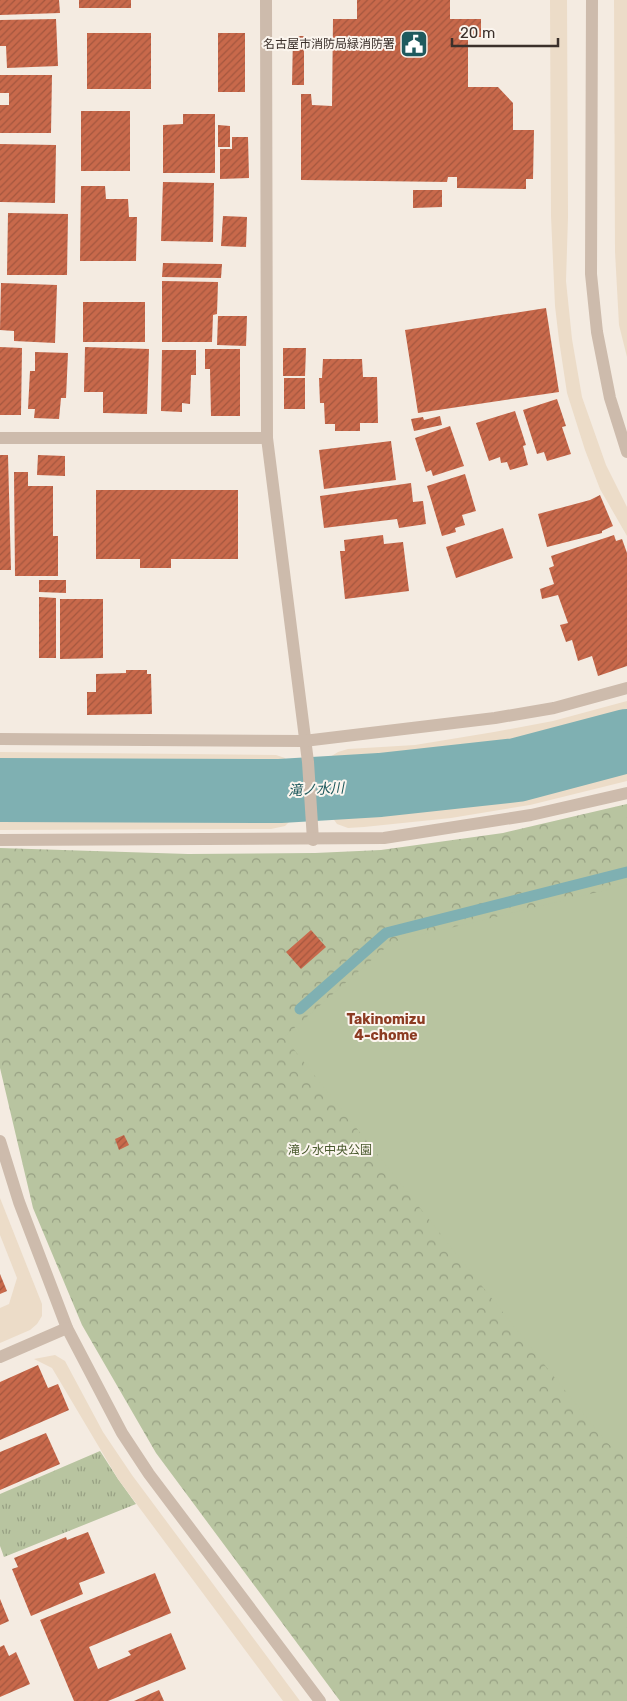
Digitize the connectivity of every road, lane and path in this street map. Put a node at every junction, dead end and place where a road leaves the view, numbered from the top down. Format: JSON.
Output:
{"nodes":[{"id":1,"x":266,"y":0,"type":"edge"},
{"id":2,"x":592,"y":0,"type":"edge"},
{"id":3,"x":0,"y":438,"type":"edge"},
{"id":4,"x":267,"y":438,"type":"junction"},
{"id":5,"x":627,"y":452,"type":"edge"},
{"id":6,"x":627,"y":688,"type":"edge"},
{"id":7,"x":0,"y":739,"type":"edge"},
{"id":8,"x":304,"y":741,"type":"junction"},
{"id":9,"x":627,"y":793,"type":"edge"},
{"id":10,"x":0,"y":840,"type":"edge"},
{"id":11,"x":313,"y":840,"type":"junction"},
{"id":12,"x":0,"y":1141,"type":"edge"},
{"id":13,"x":67,"y":1328,"type":"junction"},
{"id":14,"x":0,"y":1357,"type":"edge"},
{"id":15,"x":320,"y":1701,"type":"edge"}],
"edges":[{"from":1,"to":4,"type":"street"},
{"from":2,"to":5,"type":"street"},
{"from":3,"to":4,"type":"street"},
{"from":4,"to":8,"type":"street"},
{"from":6,"to":8,"type":"street"},
{"from":7,"to":8,"type":"street"},
{"from":8,"to":11,"type":"street"},
{"from":9,"to":11,"type":"street"},
{"from":10,"to":11,"type":"street"},
{"from":12,"to":13,"type":"street"},
{"from":13,"to":14,"type":"street"},
{"from":13,"to":15,"type":"street"}]}
